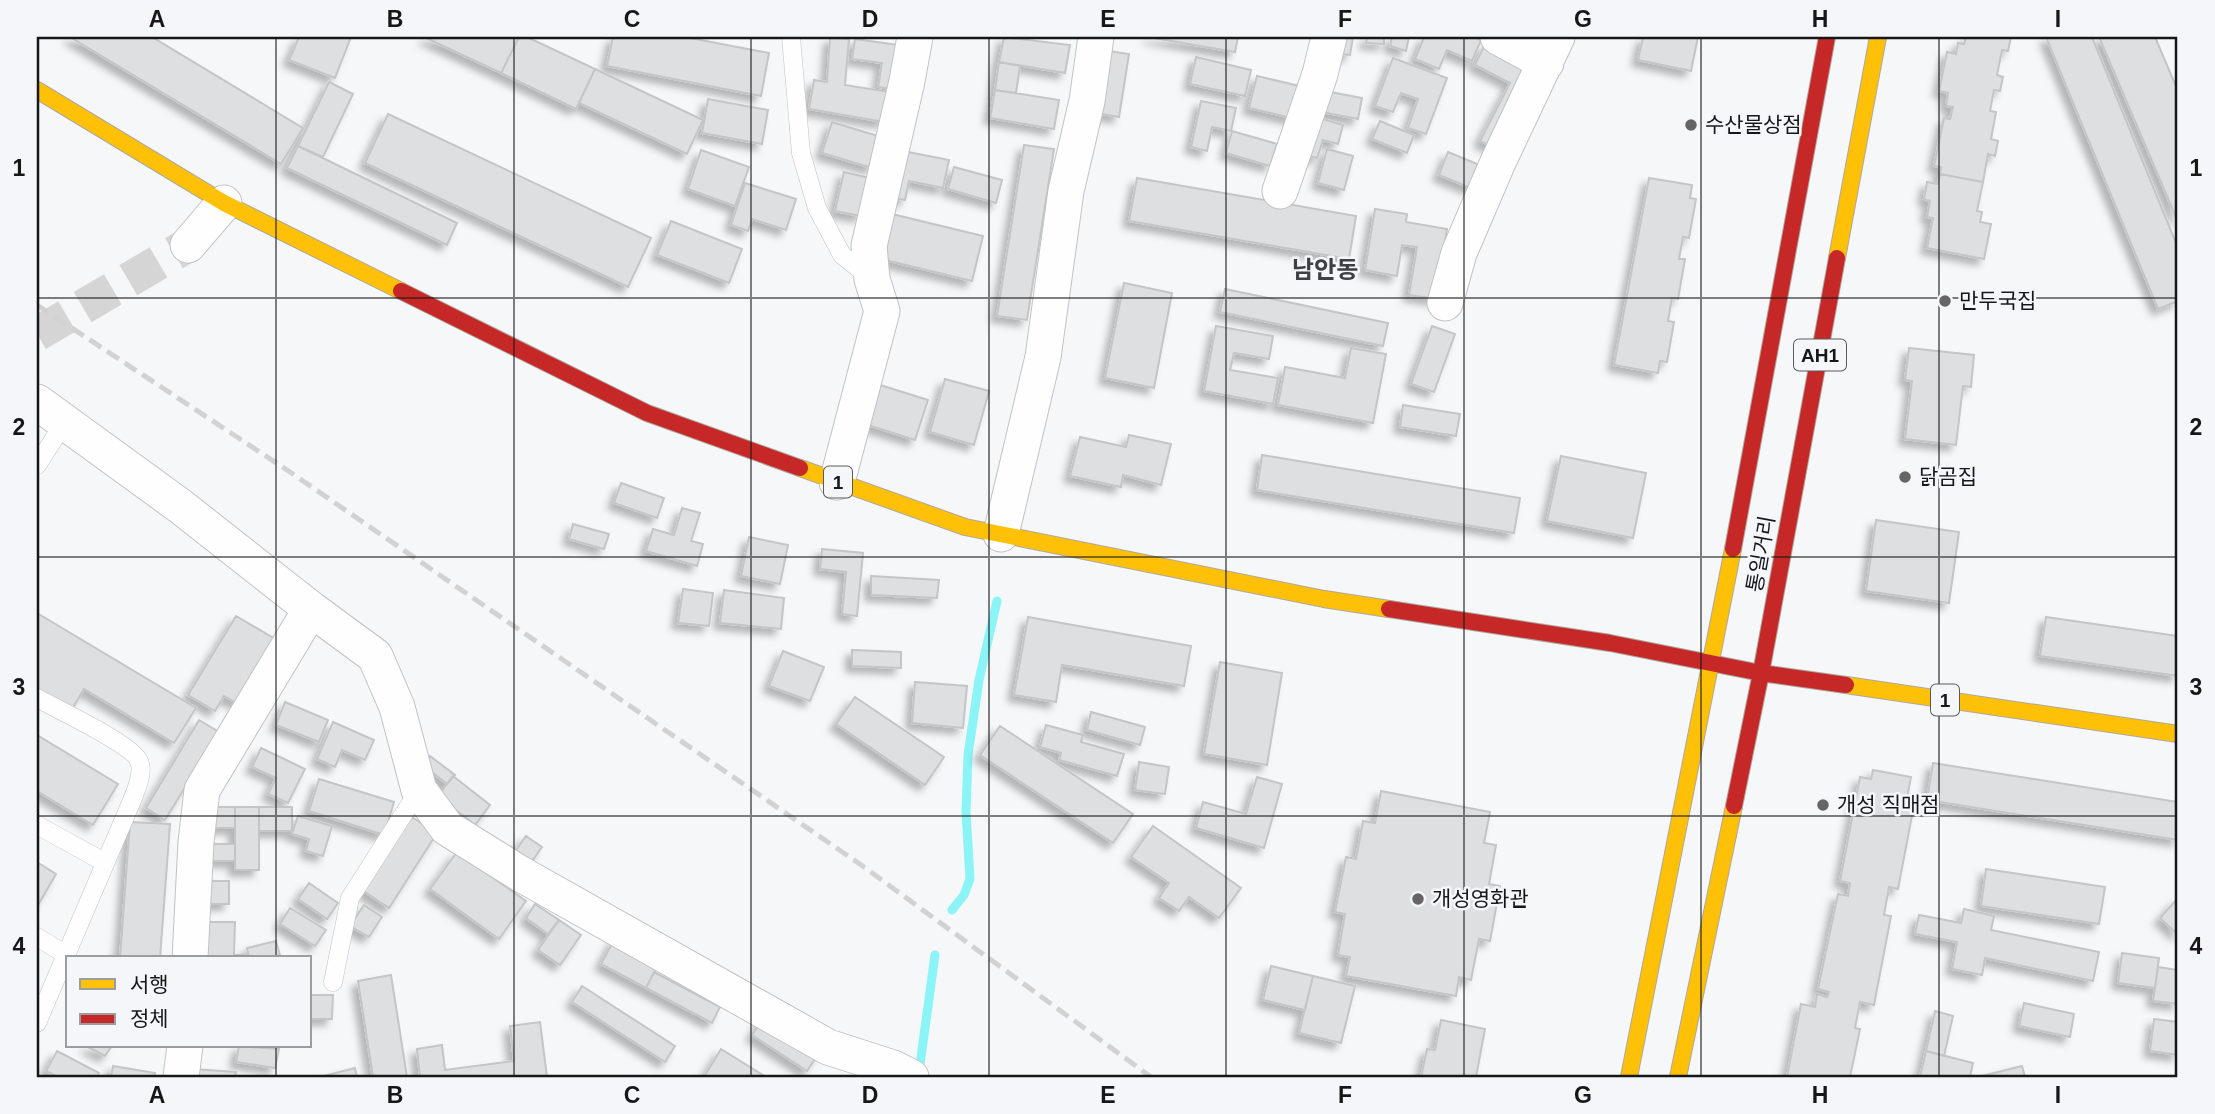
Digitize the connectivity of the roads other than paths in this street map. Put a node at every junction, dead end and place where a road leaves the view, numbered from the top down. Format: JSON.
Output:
{"nodes":[{"id":1,"x":791,"y":37,"type":"edge"},
{"id":2,"x":915,"y":37,"type":"edge"},
{"id":3,"x":1096,"y":37,"type":"edge"},
{"id":4,"x":1329,"y":37,"type":"edge"},
{"id":5,"x":1498,"y":37,"type":"edge"},
{"id":6,"x":1827,"y":37,"type":"edge"},
{"id":7,"x":1878,"y":37,"type":"edge"},
{"id":8,"x":1552,"y":50,"type":"edge"},
{"id":9,"x":37,"y":90,"type":"edge"},
{"id":10,"x":1280,"y":191,"type":"dead end"},
{"id":11,"x":225,"y":202,"type":"junction"},
{"id":12,"x":188,"y":245,"type":"tunnel mouth"},
{"id":13,"x":872,"y":279,"type":"junction"},
{"id":14,"x":1445,"y":303,"type":"dead end"},
{"id":15,"x":37,"y":402,"type":"edge"},
{"id":16,"x":65,"y":422,"type":"junction"},
{"id":17,"x":37,"y":465,"type":"edge"},
{"id":18,"x":838,"y":482,"type":"junction"},
{"id":19,"x":1001,"y":534,"type":"junction"},
{"id":20,"x":311,"y":609,"type":"junction"},
{"id":21,"x":1712,"y":663,"type":"junction"},
{"id":22,"x":1761,"y":673,"type":"junction"},
{"id":23,"x":37,"y":698,"type":"edge"},
{"id":24,"x":2178,"y":734,"type":"edge"},
{"id":25,"x":419,"y":790,"type":"junction"},
{"id":26,"x":37,"y":825,"type":"edge"},
{"id":27,"x":104,"y":862,"type":"junction"},
{"id":28,"x":37,"y":937,"type":"edge"},
{"id":29,"x":65,"y":954,"type":"junction"},
{"id":30,"x":190,"y":956,"type":"edge"},
{"id":31,"x":334,"y":982,"type":"dead end"},
{"id":32,"x":37,"y":1023,"type":"edge"},
{"id":33,"x":185,"y":1048,"type":"edge"},
{"id":34,"x":181,"y":1077,"type":"edge"},
{"id":35,"x":911,"y":1077,"type":"edge"},
{"id":36,"x":1629,"y":1077,"type":"edge"},
{"id":37,"x":1678,"y":1077,"type":"edge"}],
"edges":[{"from":1,"to":13,"type":"lane"},
{"from":2,"to":13,"type":"street"},
{"from":3,"to":19,"type":"street"},
{"from":4,"to":10,"type":"street"},
{"from":5,"to":8,"type":"street"},
{"from":6,"to":21,"type":"main road","name":"통일거리","number":"AH1"},
{"from":7,"to":22,"type":"main road","name":"통일거리","number":"AH1"},
{"from":8,"to":14,"type":"street"},
{"from":9,"to":11,"type":"main road","number":"1"},
{"from":11,"to":12,"type":"street"},
{"from":11,"to":18,"type":"main road","number":"1"},
{"from":13,"to":18,"type":"street"},
{"from":15,"to":16,"type":"street"},
{"from":16,"to":17,"type":"lane"},
{"from":16,"to":20,"type":"street"},
{"from":18,"to":19,"type":"main road","number":"1"},
{"from":19,"to":21,"type":"main road","number":"1"},
{"from":20,"to":25,"type":"street"},
{"from":20,"to":30,"type":"street"},
{"from":21,"to":22,"type":"main road","number":"1"},
{"from":21,"to":36,"type":"main road","name":"통일거리","number":"AH1"},
{"from":22,"to":24,"type":"main road","number":"1"},
{"from":22,"to":37,"type":"main road","name":"통일거리","number":"AH1"},
{"from":23,"to":27,"type":"lane"},
{"from":25,"to":31,"type":"lane"},
{"from":25,"to":35,"type":"street"},
{"from":26,"to":27,"type":"lane"},
{"from":27,"to":29,"type":"lane"},
{"from":28,"to":29,"type":"lane"},
{"from":29,"to":32,"type":"lane"},
{"from":33,"to":34,"type":"street"}]}
